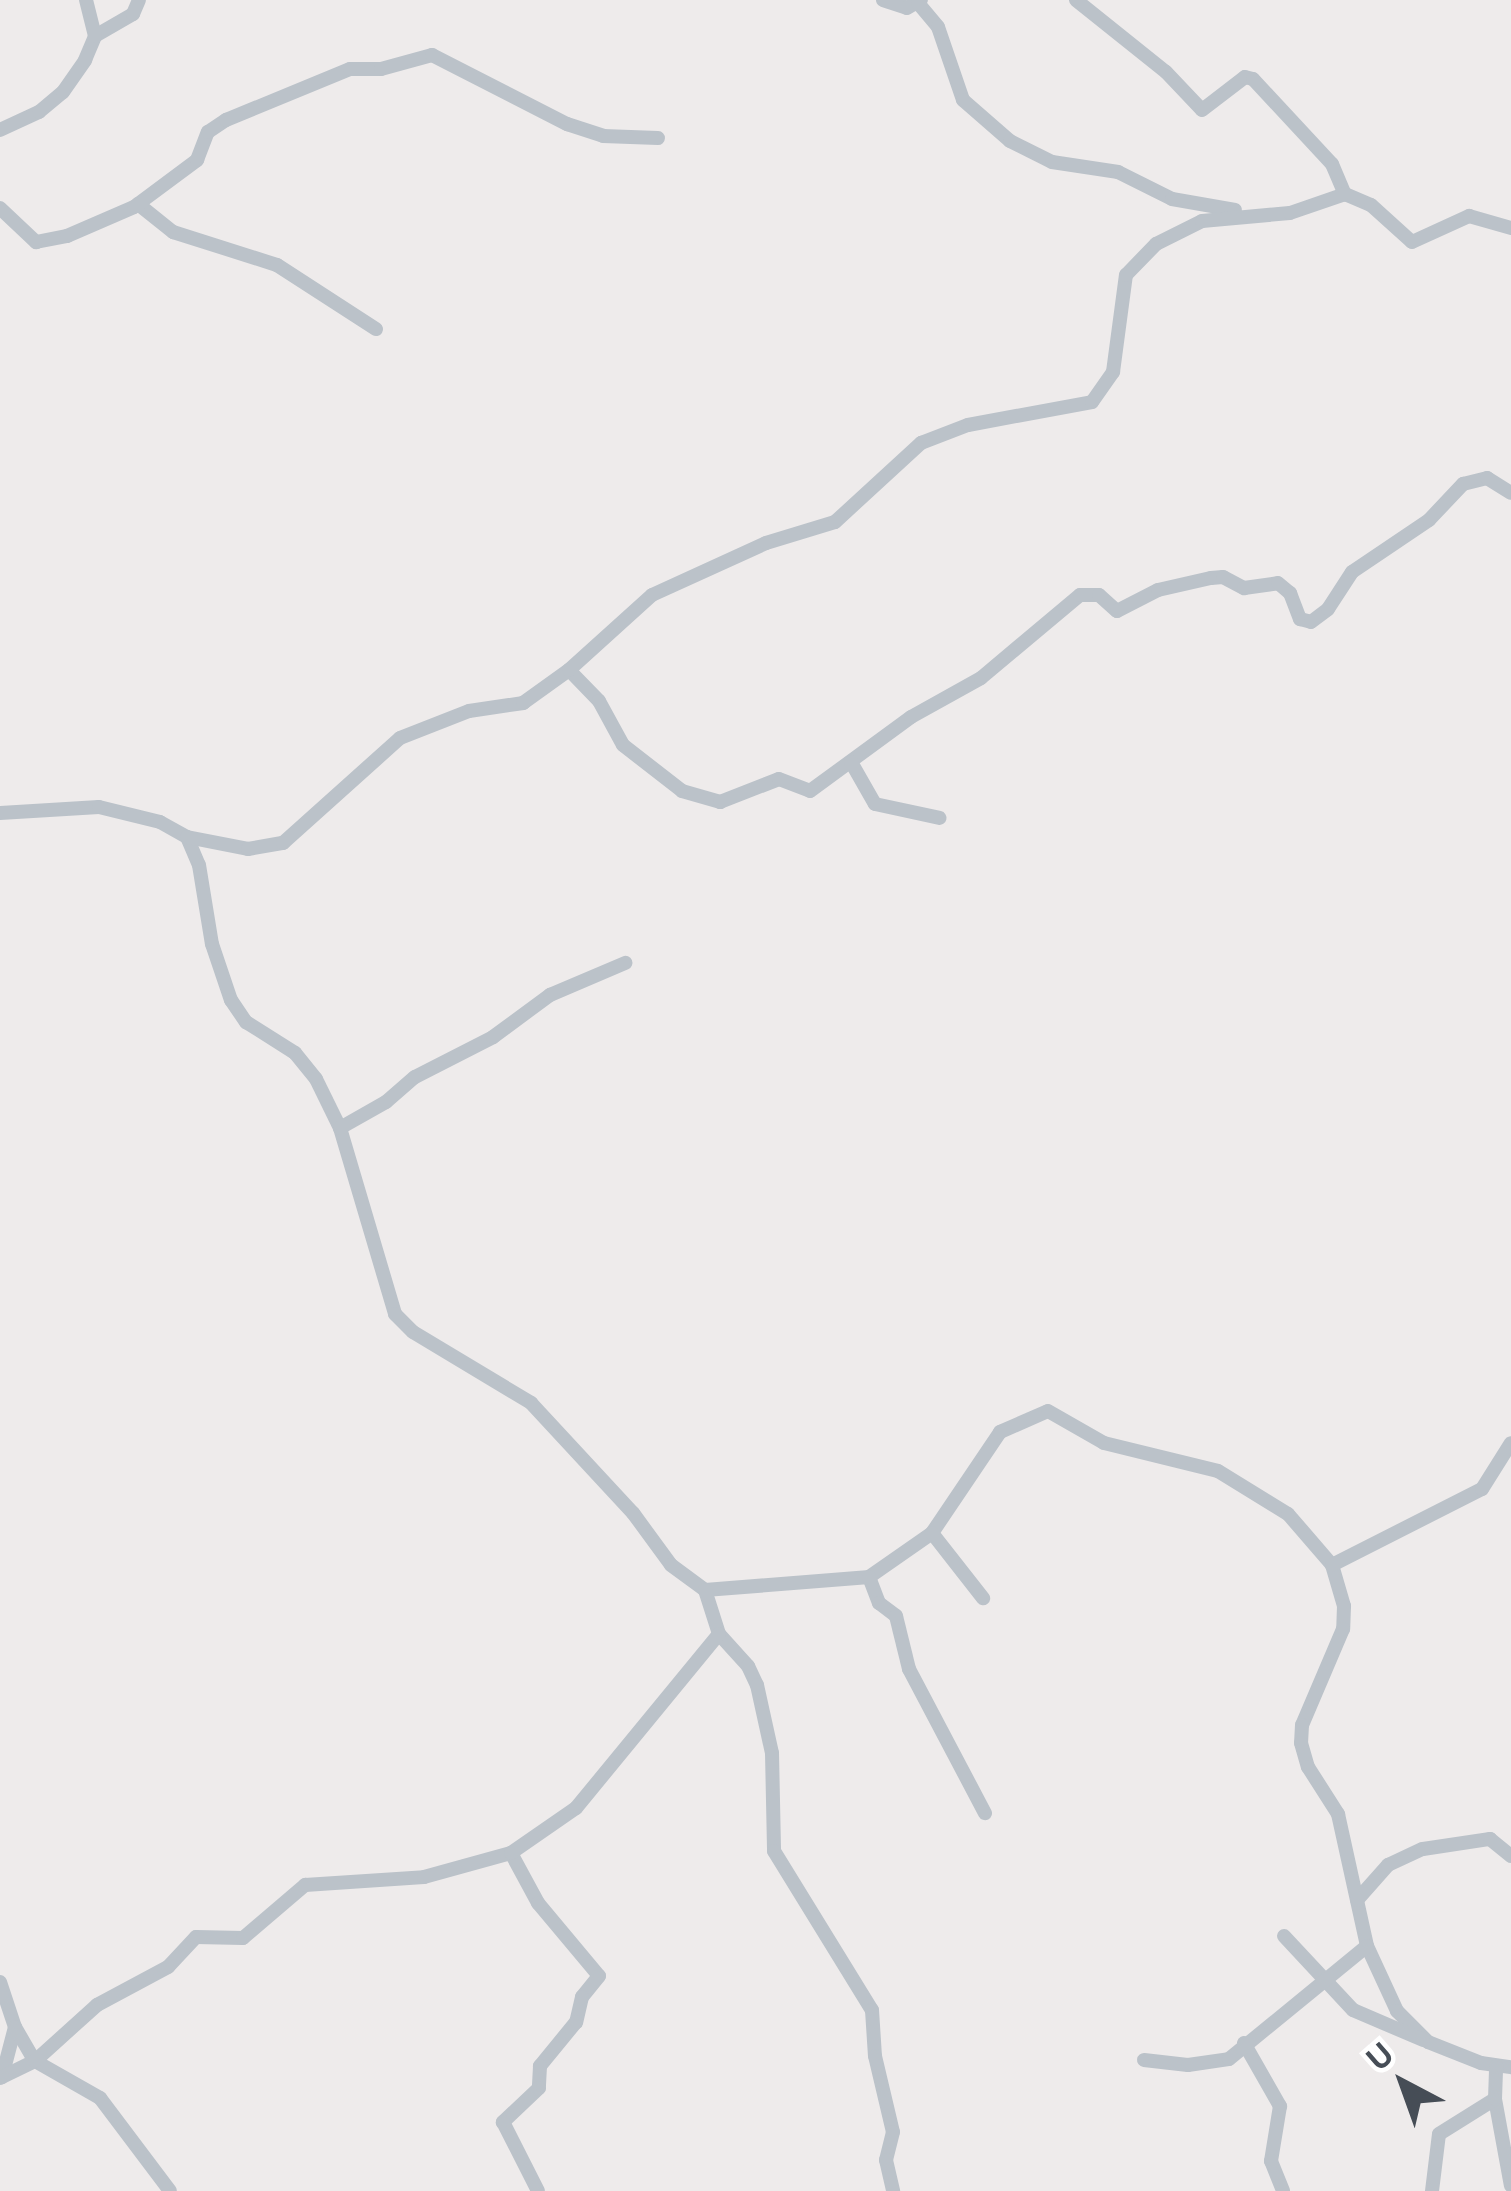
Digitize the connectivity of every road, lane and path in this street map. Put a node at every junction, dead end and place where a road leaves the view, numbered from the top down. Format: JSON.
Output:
{"nodes":[{"id":1,"x":86,"y":0,"type":"edge"},
{"id":2,"x":139,"y":0,"type":"edge"},
{"id":3,"x":883,"y":0,"type":"edge"},
{"id":4,"x":1076,"y":0,"type":"edge"},
{"id":5,"x":920,"y":2,"type":"edge"},
{"id":6,"x":95,"y":36,"type":"junction"},
{"id":7,"x":0,"y":130,"type":"edge"},
{"id":8,"x":658,"y":138,"type":"dead end"},
{"id":9,"x":1345,"y":194,"type":"junction"},
{"id":10,"x":138,"y":204,"type":"junction"},
{"id":11,"x":0,"y":208,"type":"edge"},
{"id":12,"x":1250,"y":214,"type":"junction"},
{"id":13,"x":1511,"y":227,"type":"edge"},
{"id":14,"x":376,"y":329,"type":"dead end"},
{"id":15,"x":1511,"y":493,"type":"edge"},
{"id":16,"x":569,"y":670,"type":"junction"},
{"id":17,"x":851,"y":762,"type":"junction"},
{"id":18,"x":0,"y":813,"type":"edge"},
{"id":19,"x":940,"y":818,"type":"dead end"},
{"id":20,"x":187,"y":837,"type":"junction"},
{"id":21,"x":626,"y":963,"type":"dead end"},
{"id":22,"x":340,"y":1128,"type":"junction"},
{"id":23,"x":1511,"y":1443,"type":"edge"},
{"id":24,"x":932,"y":1533,"type":"junction"},
{"id":25,"x":1332,"y":1565,"type":"junction"},
{"id":26,"x":869,"y":1577,"type":"junction"},
{"id":27,"x":705,"y":1589,"type":"junction"},
{"id":28,"x":983,"y":1598,"type":"dead end"},
{"id":29,"x":719,"y":1634,"type":"junction"},
{"id":30,"x":985,"y":1813,"type":"dead end"},
{"id":31,"x":511,"y":1853,"type":"junction"},
{"id":32,"x":1511,"y":1856,"type":"edge"},
{"id":33,"x":1357,"y":1900,"type":"junction"},
{"id":34,"x":1284,"y":1936,"type":"dead end"},
{"id":35,"x":1367,"y":1946,"type":"junction"},
{"id":36,"x":0,"y":1982,"type":"edge"},
{"id":37,"x":1326,"y":1984,"type":"junction"},
{"id":38,"x":15,"y":2027,"type":"junction"},
{"id":39,"x":1428,"y":2042,"type":"junction"},
{"id":40,"x":1244,"y":2043,"type":"junction"},
{"id":41,"x":1144,"y":2060,"type":"dead end"},
{"id":42,"x":35,"y":2061,"type":"junction"},
{"id":43,"x":1504,"y":2066,"type":"edge"},
{"id":44,"x":1,"y":2078,"type":"edge"},
{"id":45,"x":1495,"y":2099,"type":"junction"},
{"id":46,"x":1511,"y":2186,"type":"edge"},
{"id":47,"x":170,"y":2191,"type":"edge"},
{"id":48,"x":538,"y":2191,"type":"edge"},
{"id":49,"x":893,"y":2191,"type":"edge"},
{"id":50,"x":1283,"y":2191,"type":"edge"},
{"id":51,"x":1432,"y":2191,"type":"edge"}],
"edges":[{"from":1,"to":6,"type":"street"},
{"from":2,"to":6,"type":"street"},
{"from":3,"to":5,"type":"street"},
{"from":4,"to":9,"type":"street"},
{"from":5,"to":12,"type":"street"},
{"from":6,"to":7,"type":"street"},
{"from":8,"to":10,"type":"street"},
{"from":9,"to":12,"type":"street"},
{"from":9,"to":13,"type":"street"},
{"from":10,"to":11,"type":"street"},
{"from":10,"to":14,"type":"street"},
{"from":12,"to":16,"type":"street"},
{"from":15,"to":17,"type":"street"},
{"from":16,"to":17,"type":"street"},
{"from":16,"to":20,"type":"street"},
{"from":17,"to":19,"type":"street"},
{"from":18,"to":20,"type":"street"},
{"from":20,"to":22,"type":"street"},
{"from":21,"to":22,"type":"street"},
{"from":22,"to":27,"type":"street"},
{"from":23,"to":25,"type":"street"},
{"from":24,"to":25,"type":"street"},
{"from":24,"to":26,"type":"street"},
{"from":24,"to":28,"type":"street"},
{"from":25,"to":33,"type":"street"},
{"from":26,"to":27,"type":"street"},
{"from":26,"to":30,"type":"street"},
{"from":27,"to":29,"type":"street"},
{"from":29,"to":31,"type":"street"},
{"from":29,"to":49,"type":"street"},
{"from":31,"to":42,"type":"street"},
{"from":31,"to":48,"type":"street"},
{"from":32,"to":33,"type":"street"},
{"from":33,"to":35,"type":"street"},
{"from":34,"to":37,"type":"street"},
{"from":35,"to":37,"type":"street"},
{"from":35,"to":39,"type":"street"},
{"from":36,"to":38,"type":"street"},
{"from":37,"to":39,"type":"street"},
{"from":37,"to":40,"type":"street"},
{"from":38,"to":42,"type":"street"},
{"from":38,"to":44,"type":"street"},
{"from":39,"to":43,"type":"street"},
{"from":40,"to":41,"type":"street"},
{"from":40,"to":50,"type":"street"},
{"from":42,"to":44,"type":"street"},
{"from":42,"to":47,"type":"street"},
{"from":43,"to":45,"type":"street"},
{"from":45,"to":46,"type":"street"},
{"from":45,"to":51,"type":"street"}]}
